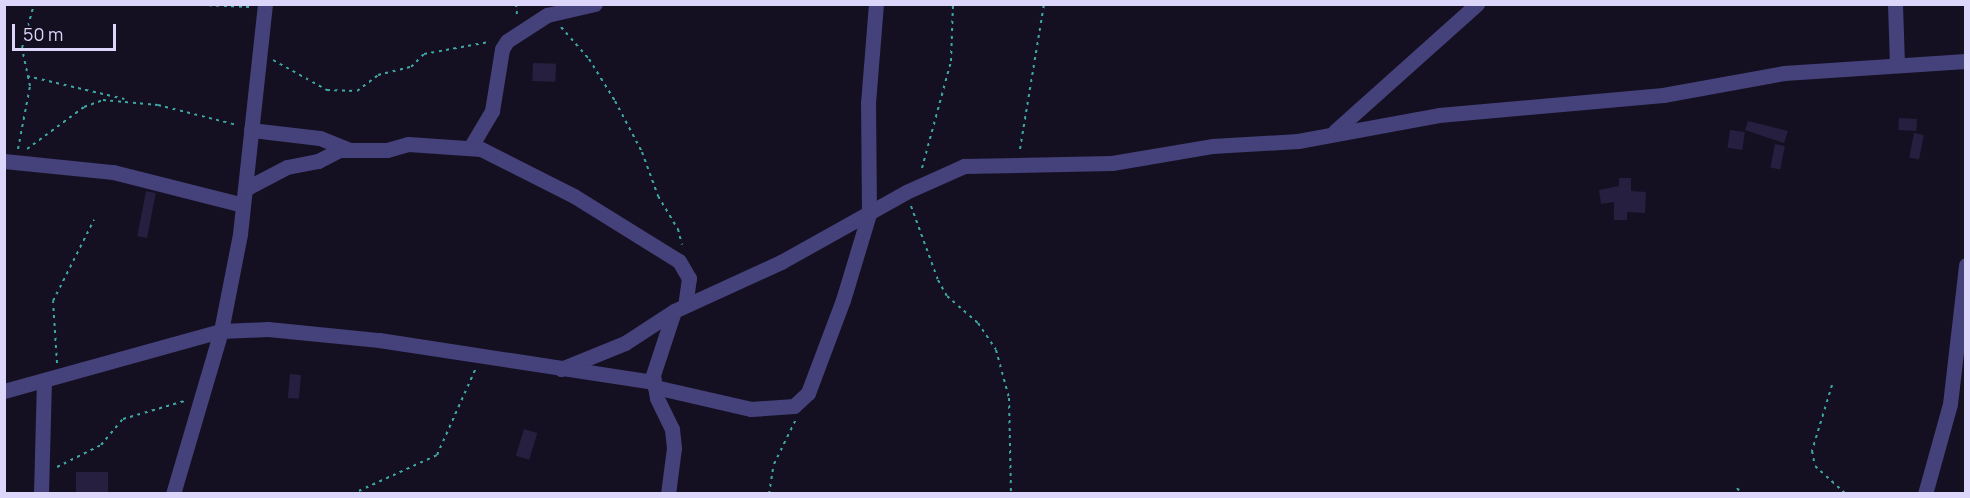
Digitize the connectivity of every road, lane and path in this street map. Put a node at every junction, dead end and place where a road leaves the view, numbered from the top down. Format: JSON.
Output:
{"nodes":[{"id":1,"x":34,"y":4,"type":"edge"},
{"id":2,"x":179,"y":4,"type":"edge"},
{"id":3,"x":595,"y":4,"type":"edge"},
{"id":4,"x":876,"y":4,"type":"edge"},
{"id":5,"x":953,"y":4,"type":"edge"},
{"id":6,"x":1044,"y":4,"type":"edge"},
{"id":7,"x":1478,"y":4,"type":"edge"},
{"id":8,"x":1895,"y":4,"type":"edge"},
{"id":9,"x":265,"y":6,"type":"edge"},
{"id":10,"x":547,"y":15,"type":"junction"},
{"id":11,"x":507,"y":41,"type":"junction"},
{"id":12,"x":260,"y":52,"type":"junction"},
{"id":13,"x":1965,"y":62,"type":"edge"},
{"id":14,"x":1897,"y":65,"type":"junction"},
{"id":15,"x":27,"y":76,"type":"junction"},
{"id":16,"x":130,"y":100,"type":"junction"},
{"id":17,"x":251,"y":130,"type":"junction"},
{"id":18,"x":1335,"y":132,"type":"junction"},
{"id":19,"x":470,"y":148,"type":"junction"},
{"id":20,"x":350,"y":150,"type":"junction"},
{"id":21,"x":12,"y":160,"type":"edge"},
{"id":22,"x":1017,"y":164,"type":"junction"},
{"id":23,"x":919,"y":172,"type":"dead end"},
{"id":24,"x":906,"y":192,"type":"junction"},
{"id":25,"x":244,"y":197,"type":"junction"},
{"id":26,"x":869,"y":214,"type":"junction"},
{"id":27,"x":94,"y":220,"type":"dead end"},
{"id":28,"x":679,"y":261,"type":"junction"},
{"id":29,"x":1965,"y":265,"type":"edge"},
{"id":30,"x":680,"y":308,"type":"junction"},
{"id":31,"x":221,"y":331,"type":"junction"},
{"id":32,"x":479,"y":355,"type":"junction"},
{"id":33,"x":561,"y":369,"type":"junction"},
{"id":34,"x":50,"y":379,"type":"junction"},
{"id":35,"x":654,"y":385,"type":"junction"},
{"id":36,"x":1832,"y":385,"type":"dead end"},
{"id":37,"x":4,"y":391,"type":"edge"},
{"id":38,"x":202,"y":396,"type":"junction"},
{"id":39,"x":801,"y":402,"type":"junction"},
{"id":40,"x":41,"y":474,"type":"junction"},
{"id":41,"x":1737,"y":488,"type":"dead end"},
{"id":42,"x":41,"y":494,"type":"edge"},
{"id":43,"x":173,"y":494,"type":"edge"},
{"id":44,"x":352,"y":494,"type":"edge"},
{"id":45,"x":668,"y":494,"type":"edge"},
{"id":46,"x":769,"y":494,"type":"edge"},
{"id":47,"x":1011,"y":494,"type":"edge"},
{"id":48,"x":1742,"y":494,"type":"edge"},
{"id":49,"x":1846,"y":494,"type":"edge"},
{"id":50,"x":1925,"y":494,"type":"edge"}],
"edges":[{"from":1,"to":15,"type":"path"},
{"from":2,"to":9,"type":"path"},
{"from":3,"to":10,"type":"street"},
{"from":4,"to":26,"type":"street"},
{"from":5,"to":23,"type":"path"},
{"from":6,"to":22,"type":"path"},
{"from":7,"to":18,"type":"street"},
{"from":8,"to":14,"type":"street"},
{"from":9,"to":12,"type":"street"},
{"from":10,"to":11,"type":"street"},
{"from":10,"to":28,"type":"path"},
{"from":11,"to":12,"type":"path"},
{"from":11,"to":19,"type":"street"},
{"from":12,"to":17,"type":"street"},
{"from":13,"to":14,"type":"street"},
{"from":14,"to":18,"type":"street"},
{"from":15,"to":16,"type":"path"},
{"from":15,"to":21,"type":"path"},
{"from":16,"to":17,"type":"path"},
{"from":16,"to":21,"type":"path"},
{"from":17,"to":20,"type":"street"},
{"from":17,"to":25,"type":"street"},
{"from":18,"to":22,"type":"street"},
{"from":19,"to":20,"type":"street"},
{"from":19,"to":28,"type":"street"},
{"from":20,"to":25,"type":"street"},
{"from":21,"to":25,"type":"street"},
{"from":22,"to":24,"type":"street"},
{"from":24,"to":26,"type":"street"},
{"from":24,"to":47,"type":"path"},
{"from":25,"to":31,"type":"street"},
{"from":26,"to":30,"type":"street"},
{"from":26,"to":39,"type":"street"},
{"from":27,"to":34,"type":"path"},
{"from":28,"to":30,"type":"street"},
{"from":29,"to":50,"type":"street"},
{"from":30,"to":33,"type":"street"},
{"from":30,"to":35,"type":"street"},
{"from":31,"to":32,"type":"street"},
{"from":31,"to":34,"type":"street"},
{"from":31,"to":38,"type":"street"},
{"from":32,"to":33,"type":"street"},
{"from":32,"to":44,"type":"path"},
{"from":33,"to":35,"type":"street"},
{"from":34,"to":37,"type":"street"},
{"from":34,"to":40,"type":"street"},
{"from":35,"to":39,"type":"street"},
{"from":35,"to":45,"type":"street"},
{"from":36,"to":49,"type":"path"},
{"from":38,"to":40,"type":"path"},
{"from":38,"to":43,"type":"street"},
{"from":39,"to":46,"type":"path"},
{"from":40,"to":42,"type":"street"},
{"from":41,"to":48,"type":"path"}]}
